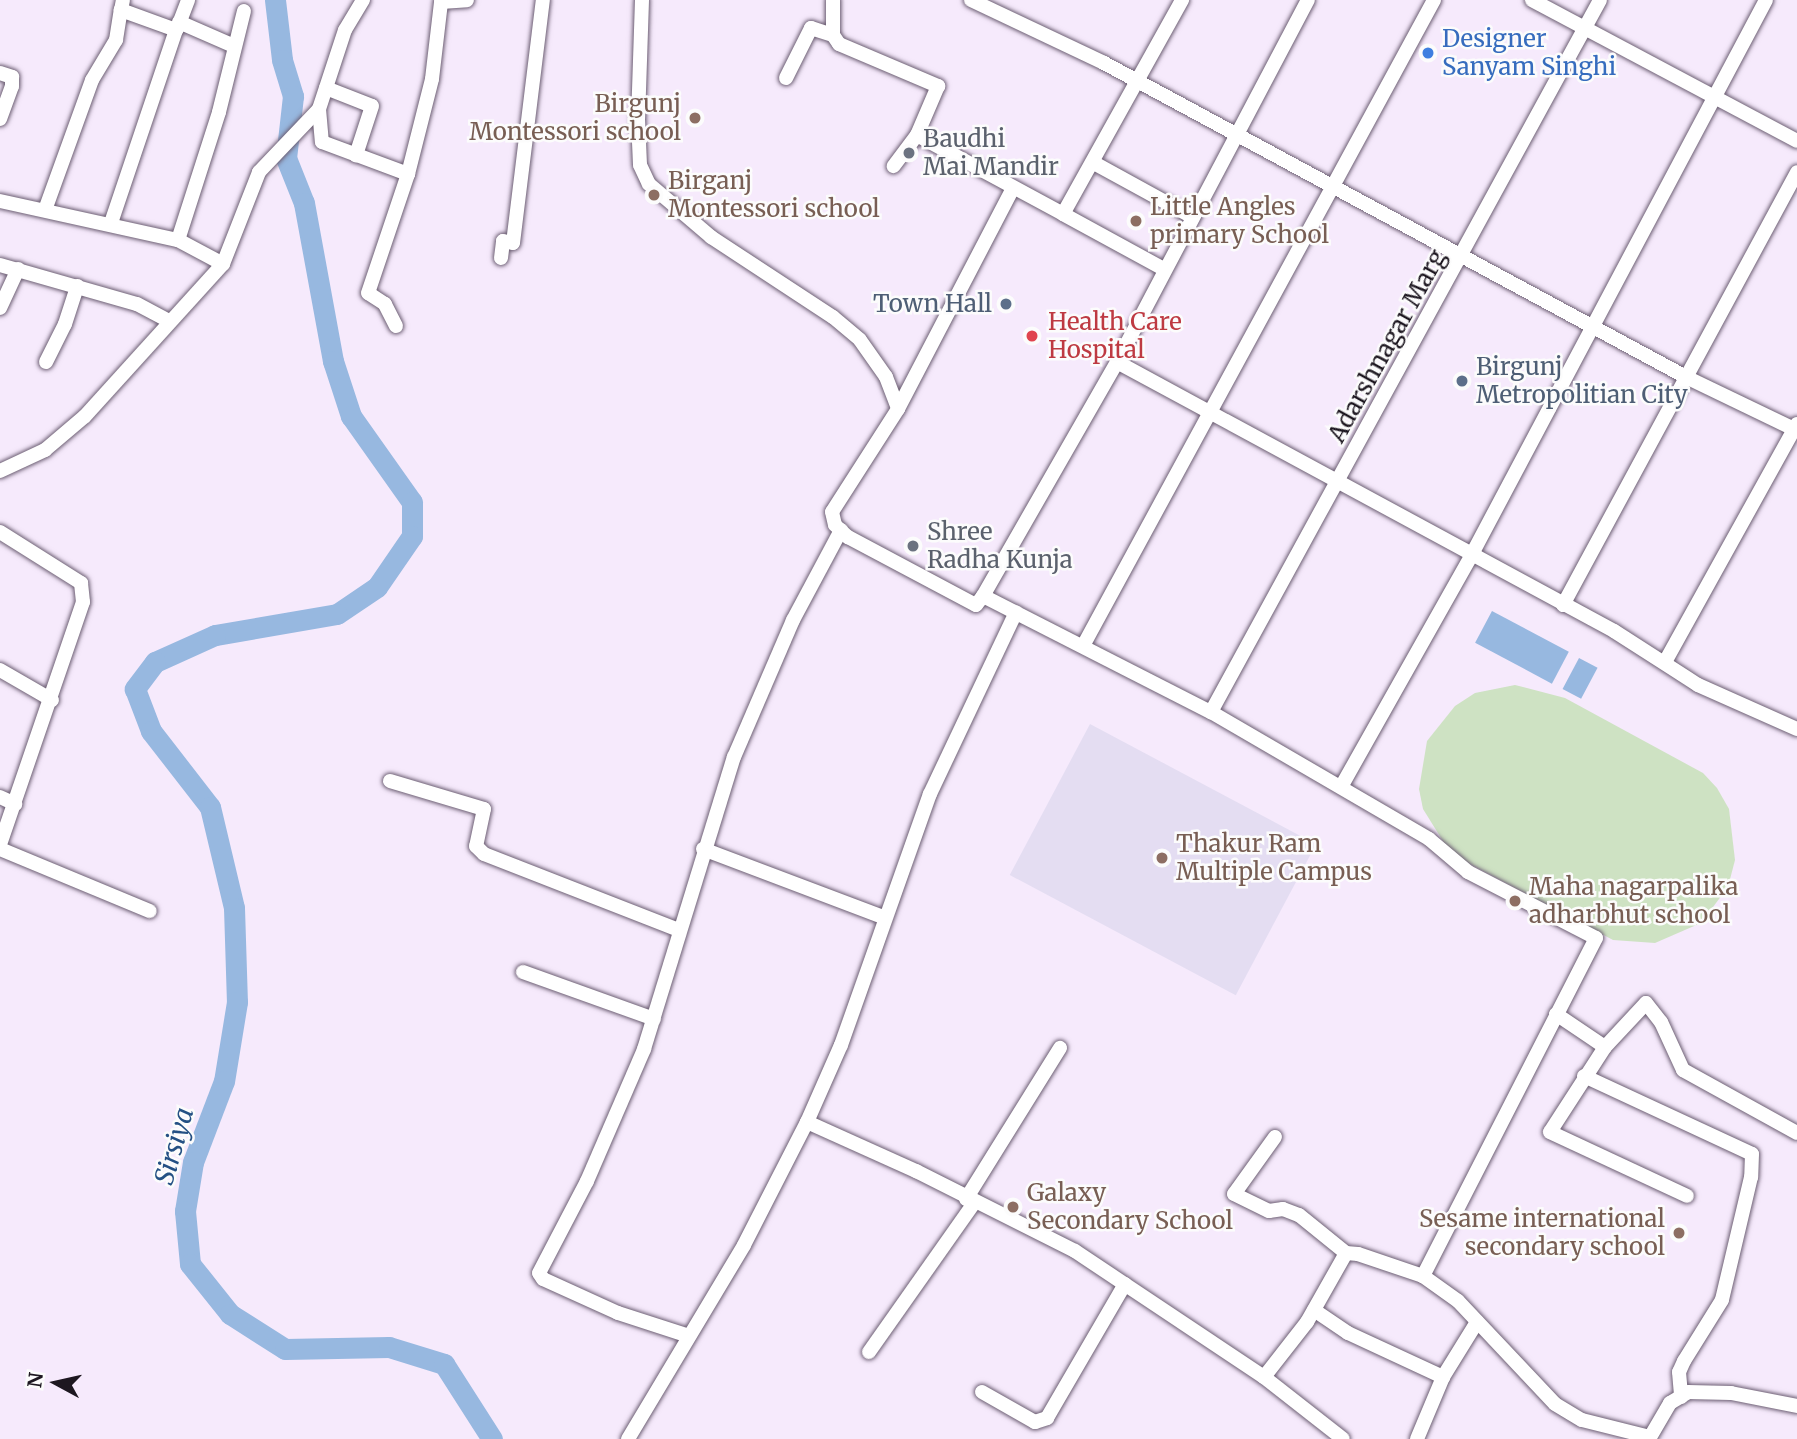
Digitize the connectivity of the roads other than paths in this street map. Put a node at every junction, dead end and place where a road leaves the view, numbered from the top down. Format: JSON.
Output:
{"nodes":[{"id":1,"x":188,"y":0,"type":"edge"},
{"id":2,"x":363,"y":0,"type":"edge"},
{"id":3,"x":467,"y":0,"type":"edge"},
{"id":4,"x":543,"y":0,"type":"edge"},
{"id":5,"x":642,"y":0,"type":"edge"},
{"id":6,"x":832,"y":0,"type":"edge"},
{"id":7,"x":971,"y":0,"type":"edge"},
{"id":8,"x":1182,"y":0,"type":"edge"},
{"id":9,"x":1308,"y":0,"type":"edge"},
{"id":10,"x":1434,"y":0,"type":"edge"},
{"id":11,"x":1532,"y":0,"type":"edge"},
{"id":12,"x":1600,"y":0,"type":"edge"},
{"id":13,"x":1766,"y":0,"type":"edge"},
{"id":14,"x":122,"y":5,"type":"edge"},
{"id":15,"x":244,"y":11,"type":"dead end"},
{"id":16,"x":177,"y":26,"type":"junction"},
{"id":17,"x":1586,"y":29,"type":"junction"},
{"id":18,"x":833,"y":35,"type":"junction"},
{"id":19,"x":234,"y":46,"type":"junction"},
{"id":20,"x":0,"y":73,"type":"edge"},
{"id":21,"x":786,"y":78,"type":"dead end"},
{"id":22,"x":1138,"y":81,"type":"junction"},
{"id":23,"x":326,"y":88,"type":"junction"},
{"id":24,"x":1712,"y":96,"type":"junction"},
{"id":25,"x":316,"y":113,"type":"junction"},
{"id":26,"x":0,"y":119,"type":"edge"},
{"id":27,"x":1236,"y":134,"type":"junction"},
{"id":28,"x":917,"y":135,"type":"junction"},
{"id":29,"x":1797,"y":141,"type":"edge"},
{"id":30,"x":356,"y":155,"type":"junction"},
{"id":31,"x":1094,"y":163,"type":"junction"},
{"id":32,"x":894,"y":166,"type":"dead end"},
{"id":33,"x":1797,"y":172,"type":"edge"},
{"id":34,"x":408,"y":174,"type":"junction"},
{"id":35,"x":1333,"y":186,"type":"junction"},
{"id":36,"x":1012,"y":190,"type":"junction"},
{"id":37,"x":0,"y":201,"type":"edge"},
{"id":38,"x":45,"y":210,"type":"junction"},
{"id":39,"x":1063,"y":214,"type":"junction"},
{"id":40,"x":1191,"y":216,"type":"junction"},
{"id":41,"x":111,"y":223,"type":"junction"},
{"id":42,"x":178,"y":240,"type":"junction"},
{"id":43,"x":1462,"y":256,"type":"junction"},
{"id":44,"x":501,"y":258,"type":"dead end"},
{"id":45,"x":223,"y":264,"type":"junction"},
{"id":46,"x":0,"y":265,"type":"edge"},
{"id":47,"x":1164,"y":269,"type":"junction"},
{"id":48,"x":18,"y":270,"type":"junction"},
{"id":49,"x":77,"y":286,"type":"junction"},
{"id":50,"x":0,"y":307,"type":"edge"},
{"id":51,"x":169,"y":321,"type":"junction"},
{"id":52,"x":396,"y":326,"type":"dead end"},
{"id":53,"x":1591,"y":326,"type":"junction"},
{"id":54,"x":46,"y":362,"type":"dead end"},
{"id":55,"x":1116,"y":362,"type":"junction"},
{"id":56,"x":1686,"y":377,"type":"junction"},
{"id":57,"x":898,"y":409,"type":"junction"},
{"id":58,"x":1210,"y":415,"type":"junction"},
{"id":59,"x":1796,"y":427,"type":"edge"},
{"id":60,"x":0,"y":471,"type":"edge"},
{"id":61,"x":1337,"y":484,"type":"junction"},
{"id":62,"x":841,"y":530,"type":"junction"},
{"id":63,"x":0,"y":532,"type":"edge"},
{"id":64,"x":1471,"y":556,"type":"junction"},
{"id":65,"x":983,"y":596,"type":"junction"},
{"id":66,"x":1563,"y":605,"type":"junction"},
{"id":67,"x":1016,"y":612,"type":"junction"},
{"id":68,"x":1083,"y":646,"type":"junction"},
{"id":69,"x":1665,"y":662,"type":"junction"},
{"id":70,"x":0,"y":670,"type":"edge"},
{"id":71,"x":52,"y":700,"type":"junction"},
{"id":72,"x":1211,"y":712,"type":"junction"},
{"id":73,"x":1797,"y":729,"type":"edge"},
{"id":74,"x":390,"y":781,"type":"dead end"},
{"id":75,"x":1341,"y":787,"type":"junction"},
{"id":76,"x":0,"y":797,"type":"edge"},
{"id":77,"x":15,"y":804,"type":"junction"},
{"id":78,"x":0,"y":847,"type":"edge"},
{"id":79,"x":703,"y":849,"type":"junction"},
{"id":80,"x":150,"y":911,"type":"dead end"},
{"id":81,"x":884,"y":917,"type":"junction"},
{"id":82,"x":678,"y":930,"type":"junction"},
{"id":83,"x":523,"y":972,"type":"dead end"},
{"id":84,"x":1556,"y":1014,"type":"junction"},
{"id":85,"x":654,"y":1019,"type":"junction"},
{"id":86,"x":1605,"y":1047,"type":"junction"},
{"id":87,"x":1060,"y":1048,"type":"dead end"},
{"id":88,"x":1584,"y":1076,"type":"junction"},
{"id":89,"x":807,"y":1122,"type":"junction"},
{"id":90,"x":1797,"y":1133,"type":"edge"},
{"id":91,"x":1275,"y":1137,"type":"dead end"},
{"id":92,"x":1687,"y":1196,"type":"dead end"},
{"id":93,"x":970,"y":1201,"type":"junction"},
{"id":94,"x":1346,"y":1253,"type":"junction"},
{"id":95,"x":1423,"y":1276,"type":"junction"},
{"id":96,"x":1125,"y":1284,"type":"junction"},
{"id":97,"x":1314,"y":1310,"type":"junction"},
{"id":98,"x":1477,"y":1322,"type":"junction"},
{"id":99,"x":689,"y":1336,"type":"junction"},
{"id":100,"x":870,"y":1352,"type":"dead end"},
{"id":101,"x":1264,"y":1377,"type":"junction"},
{"id":102,"x":1443,"y":1377,"type":"junction"},
{"id":103,"x":982,"y":1392,"type":"dead end"},
{"id":104,"x":1681,"y":1397,"type":"junction"},
{"id":105,"x":1797,"y":1406,"type":"edge"},
{"id":106,"x":1649,"y":1438,"type":"edge"},
{"id":107,"x":628,"y":1439,"type":"edge"},
{"id":108,"x":1343,"y":1439,"type":"edge"},
{"id":109,"x":1417,"y":1439,"type":"edge"}],
"edges":[{"from":1,"to":16,"type":"street"},
{"from":2,"to":23,"type":"street"},
{"from":3,"to":34,"type":"street"},
{"from":4,"to":44,"type":"street"},
{"from":5,"to":57,"type":"street"},
{"from":6,"to":18,"type":"street"},
{"from":7,"to":22,"type":"street"},
{"from":8,"to":22,"type":"street"},
{"from":9,"to":27,"type":"street"},
{"from":10,"to":35,"type":"street"},
{"from":11,"to":17,"type":"street"},
{"from":12,"to":17,"type":"street","name":"Adarshnagar Marg"},
{"from":13,"to":24,"type":"street"},
{"from":14,"to":16,"type":"street"},
{"from":14,"to":38,"type":"street"},
{"from":15,"to":19,"type":"street"},
{"from":16,"to":19,"type":"street"},
{"from":16,"to":41,"type":"street"},
{"from":17,"to":24,"type":"street"},
{"from":17,"to":43,"type":"street","name":"Adarshnagar Marg"},
{"from":18,"to":21,"type":"street"},
{"from":18,"to":28,"type":"street"},
{"from":19,"to":42,"type":"street"},
{"from":20,"to":26,"type":"street"},
{"from":22,"to":27,"type":"street"},
{"from":22,"to":31,"type":"street"},
{"from":23,"to":25,"type":"street"},
{"from":23,"to":30,"type":"street"},
{"from":24,"to":29,"type":"street"},
{"from":24,"to":53,"type":"street"},
{"from":25,"to":30,"type":"street"},
{"from":25,"to":45,"type":"street"},
{"from":27,"to":35,"type":"street"},
{"from":27,"to":40,"type":"street"},
{"from":28,"to":32,"type":"street"},
{"from":28,"to":36,"type":"street"},
{"from":30,"to":34,"type":"street"},
{"from":31,"to":39,"type":"street"},
{"from":31,"to":40,"type":"street"},
{"from":33,"to":56,"type":"street"},
{"from":34,"to":52,"type":"street"},
{"from":35,"to":43,"type":"street"},
{"from":35,"to":58,"type":"street"},
{"from":36,"to":39,"type":"street"},
{"from":36,"to":57,"type":"street"},
{"from":37,"to":38,"type":"street"},
{"from":38,"to":41,"type":"street"},
{"from":39,"to":47,"type":"street"},
{"from":40,"to":47,"type":"street"},
{"from":41,"to":42,"type":"street"},
{"from":42,"to":45,"type":"street"},
{"from":43,"to":53,"type":"street"},
{"from":43,"to":61,"type":"street","name":"Adarshnagar Marg"},
{"from":45,"to":51,"type":"street"},
{"from":46,"to":48,"type":"street"},
{"from":47,"to":55,"type":"street"},
{"from":48,"to":49,"type":"street"},
{"from":48,"to":50,"type":"street"},
{"from":49,"to":51,"type":"street"},
{"from":49,"to":54,"type":"street"},
{"from":51,"to":60,"type":"street"},
{"from":53,"to":56,"type":"street"},
{"from":53,"to":64,"type":"street"},
{"from":55,"to":58,"type":"street"},
{"from":55,"to":65,"type":"street"},
{"from":56,"to":59,"type":"street"},
{"from":56,"to":66,"type":"street"},
{"from":57,"to":62,"type":"street"},
{"from":58,"to":61,"type":"street"},
{"from":58,"to":68,"type":"street"},
{"from":59,"to":69,"type":"street"},
{"from":61,"to":64,"type":"street"},
{"from":61,"to":72,"type":"street","name":"Adarshnagar Marg"},
{"from":62,"to":65,"type":"street"},
{"from":62,"to":79,"type":"street"},
{"from":63,"to":71,"type":"street"},
{"from":64,"to":66,"type":"street"},
{"from":64,"to":75,"type":"street"},
{"from":65,"to":67,"type":"street"},
{"from":66,"to":69,"type":"street"},
{"from":67,"to":68,"type":"street"},
{"from":67,"to":81,"type":"street"},
{"from":68,"to":72,"type":"street"},
{"from":69,"to":73,"type":"street"},
{"from":70,"to":71,"type":"street"},
{"from":71,"to":77,"type":"street"},
{"from":72,"to":75,"type":"street"},
{"from":74,"to":82,"type":"street"},
{"from":75,"to":84,"type":"street"},
{"from":76,"to":77,"type":"street"},
{"from":77,"to":78,"type":"street"},
{"from":78,"to":80,"type":"street"},
{"from":79,"to":81,"type":"street"},
{"from":79,"to":82,"type":"street"},
{"from":81,"to":89,"type":"street"},
{"from":82,"to":85,"type":"street"},
{"from":83,"to":85,"type":"street"},
{"from":84,"to":86,"type":"street"},
{"from":84,"to":95,"type":"street"},
{"from":85,"to":99,"type":"street"},
{"from":86,"to":88,"type":"street"},
{"from":86,"to":90,"type":"street"},
{"from":87,"to":93,"type":"street"},
{"from":88,"to":92,"type":"street"},
{"from":88,"to":104,"type":"street"},
{"from":89,"to":93,"type":"street"},
{"from":89,"to":99,"type":"street"},
{"from":91,"to":94,"type":"street"},
{"from":93,"to":96,"type":"street"},
{"from":93,"to":100,"type":"street"},
{"from":94,"to":95,"type":"street"},
{"from":94,"to":97,"type":"street"},
{"from":95,"to":98,"type":"street"},
{"from":96,"to":101,"type":"street"},
{"from":96,"to":103,"type":"street"},
{"from":97,"to":101,"type":"street"},
{"from":97,"to":102,"type":"street"},
{"from":98,"to":102,"type":"street"},
{"from":98,"to":106,"type":"street"},
{"from":99,"to":107,"type":"street"},
{"from":101,"to":108,"type":"street"},
{"from":102,"to":109,"type":"street"},
{"from":104,"to":105,"type":"street"},
{"from":104,"to":106,"type":"street"}]}
